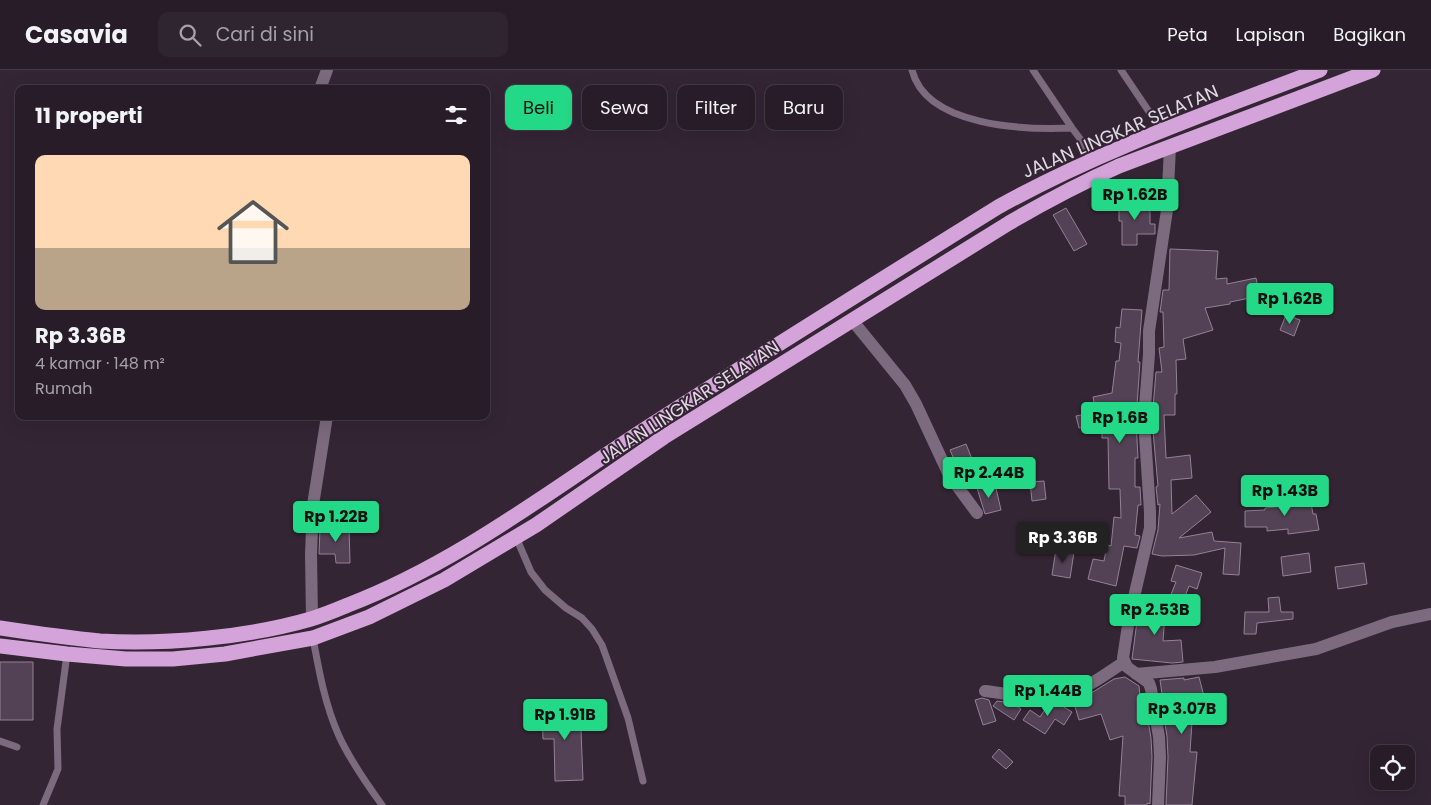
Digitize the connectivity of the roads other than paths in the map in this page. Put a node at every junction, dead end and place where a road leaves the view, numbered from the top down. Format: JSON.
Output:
{"nodes":[{"id":1,"x":327,"y":70,"type":"edge"},
{"id":2,"x":912,"y":70,"type":"edge"},
{"id":3,"x":1034,"y":70,"type":"edge"},
{"id":4,"x":1121,"y":70,"type":"edge"},
{"id":5,"x":1320,"y":70,"type":"edge"},
{"id":6,"x":1374,"y":70,"type":"edge"},
{"id":7,"x":321,"y":85,"type":"edge"},
{"id":8,"x":1245,"y":99,"type":"junction"},
{"id":9,"x":1253,"y":115,"type":"junction"},
{"id":10,"x":1072,"y":128,"type":"junction"},
{"id":11,"x":1162,"y":131,"type":"junction"},
{"id":12,"x":1170,"y":146,"type":"junction"},
{"id":13,"x":1092,"y":160,"type":"junction"},
{"id":14,"x":852,"y":320,"type":"junction"},
{"id":15,"x":327,"y":420,"type":"edge"},
{"id":16,"x":977,"y":513,"type":"dead end"},
{"id":17,"x":516,"y":537,"type":"junction"},
{"id":18,"x":411,"y":577,"type":"junction"},
{"id":19,"x":419,"y":593,"type":"junction"},
{"id":20,"x":1431,"y":614,"type":"edge"},
{"id":21,"x":312,"y":619,"type":"junction"},
{"id":22,"x":0,"y":628,"type":"edge"},
{"id":23,"x":313,"y":638,"type":"junction"},
{"id":24,"x":0,"y":646,"type":"edge"},
{"id":25,"x":67,"y":654,"type":"junction"},
{"id":26,"x":1124,"y":662,"type":"junction"},
{"id":27,"x":1136,"y":674,"type":"junction"},
{"id":28,"x":985,"y":691,"type":"dead end"},
{"id":29,"x":0,"y":740,"type":"edge"},
{"id":30,"x":17,"y":746,"type":"dead end"},
{"id":31,"x":643,"y":781,"type":"dead end"},
{"id":32,"x":43,"y":805,"type":"edge"},
{"id":33,"x":382,"y":805,"type":"edge"},
{"id":34,"x":1158,"y":805,"type":"edge"}],
"edges":[{"from":1,"to":7,"type":"street"},
{"from":2,"to":10,"type":"lane"},
{"from":3,"to":10,"type":"lane"},
{"from":4,"to":11,"type":"lane"},
{"from":5,"to":8,"type":"highway","name":"JALAN LINGKAR SELATAN"},
{"from":6,"to":9,"type":"highway","name":"JALAN LINGKAR SELATAN"},
{"from":8,"to":9,"type":"highway"},
{"from":8,"to":11,"type":"highway","name":"JALAN LINGKAR SELATAN"},
{"from":9,"to":12,"type":"highway","name":"JALAN LINGKAR SELATAN"},
{"from":10,"to":13,"type":"lane"},
{"from":11,"to":13,"type":"highway","name":"JALAN LINGKAR SELATAN"},
{"from":12,"to":14,"type":"highway","name":"JALAN LINGKAR SELATAN"},
{"from":12,"to":26,"type":"street"},
{"from":13,"to":18,"type":"highway","name":"JALAN LINGKAR SELATAN"},
{"from":14,"to":16,"type":"street"},
{"from":14,"to":17,"type":"highway","name":"JALAN LINGKAR SELATAN"},
{"from":15,"to":21,"type":"street"},
{"from":17,"to":19,"type":"highway","name":"JALAN LINGKAR SELATAN"},
{"from":17,"to":31,"type":"lane"},
{"from":18,"to":19,"type":"highway"},
{"from":18,"to":21,"type":"highway","name":"JALAN LINGKAR SELATAN"},
{"from":19,"to":23,"type":"highway","name":"JALAN LINGKAR SELATAN"},
{"from":20,"to":27,"type":"street"},
{"from":21,"to":22,"type":"highway","name":"JALAN LINGKAR SELATAN"},
{"from":23,"to":25,"type":"highway","name":"JALAN LINGKAR SELATAN"},
{"from":23,"to":33,"type":"lane"},
{"from":24,"to":25,"type":"highway","name":"JALAN LINGKAR SELATAN"},
{"from":25,"to":32,"type":"lane"},
{"from":26,"to":27,"type":"street"},
{"from":26,"to":28,"type":"street"},
{"from":27,"to":34,"type":"street"},
{"from":29,"to":30,"type":"lane"}]}
